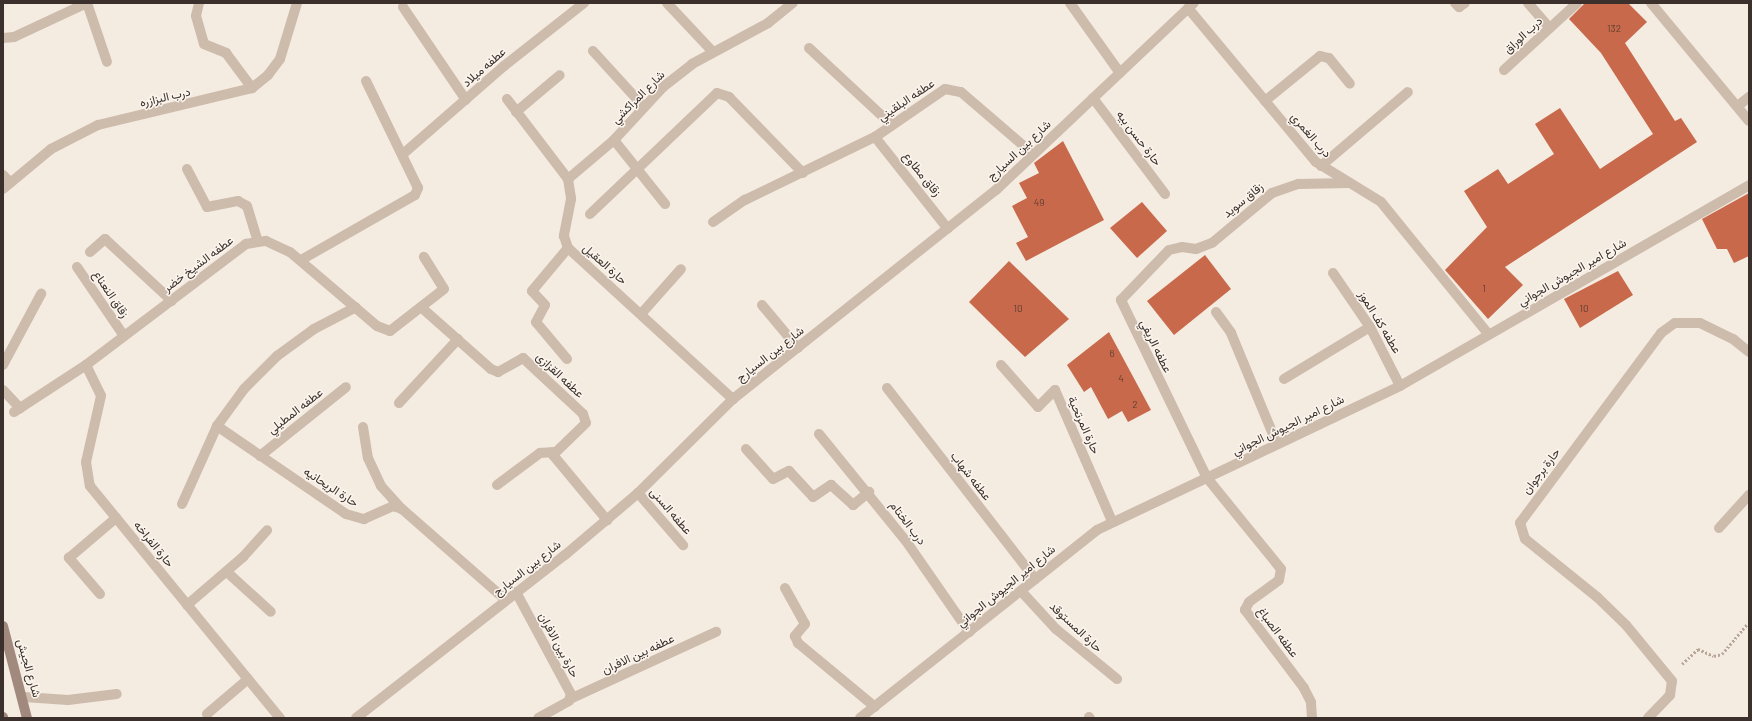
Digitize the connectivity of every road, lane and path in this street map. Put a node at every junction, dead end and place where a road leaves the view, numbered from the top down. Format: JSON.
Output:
{"nodes":[{"id":1,"x":87,"y":3,"type":"edge"},
{"id":2,"x":199,"y":3,"type":"edge"},
{"id":3,"x":297,"y":3,"type":"edge"},
{"id":4,"x":584,"y":3,"type":"edge"},
{"id":5,"x":667,"y":3,"type":"edge"},
{"id":6,"x":793,"y":3,"type":"edge"},
{"id":7,"x":1070,"y":3,"type":"edge"},
{"id":8,"x":1455,"y":3,"type":"edge"},
{"id":9,"x":1465,"y":3,"type":"edge"},
{"id":10,"x":1528,"y":3,"type":"edge"},
{"id":11,"x":1577,"y":3,"type":"edge"},
{"id":12,"x":1651,"y":3,"type":"edge"},
{"id":13,"x":1191,"y":5,"type":"edge"},
{"id":14,"x":403,"y":6,"type":"dead end"},
{"id":15,"x":1550,"y":28,"type":"junction"},
{"id":16,"x":3,"y":38,"type":"edge"},
{"id":17,"x":809,"y":48,"type":"dead end"},
{"id":18,"x":593,"y":51,"type":"dead end"},
{"id":19,"x":712,"y":52,"type":"junction"},
{"id":20,"x":107,"y":62,"type":"dead end"},
{"id":21,"x":1504,"y":70,"type":"dead end"},
{"id":22,"x":1120,"y":73,"type":"junction"},
{"id":23,"x":560,"y":75,"type":"dead end"},
{"id":24,"x":366,"y":81,"type":"dead end"},
{"id":25,"x":1350,"y":84,"type":"dead end"},
{"id":26,"x":252,"y":88,"type":"junction"},
{"id":27,"x":1408,"y":92,"type":"dead end"},
{"id":28,"x":1749,"y":97,"type":"edge"},
{"id":29,"x":1093,"y":98,"type":"junction"},
{"id":30,"x":507,"y":99,"type":"dead end"},
{"id":31,"x":466,"y":100,"type":"junction"},
{"id":32,"x":1266,"y":101,"type":"junction"},
{"id":33,"x":1738,"y":105,"type":"junction"},
{"id":34,"x":644,"y":107,"type":"junction"},
{"id":35,"x":516,"y":112,"type":"junction"},
{"id":36,"x":1749,"y":121,"type":"edge"},
{"id":37,"x":892,"y":125,"type":"junction"},
{"id":38,"x":875,"y":137,"type":"junction"},
{"id":39,"x":614,"y":140,"type":"junction"},
{"id":40,"x":403,"y":154,"type":"junction"},
{"id":41,"x":1033,"y":154,"type":"junction"},
{"id":42,"x":1320,"y":166,"type":"junction"},
{"id":43,"x":637,"y":168,"type":"junction"},
{"id":44,"x":187,"y":169,"type":"dead end"},
{"id":45,"x":803,"y":173,"type":"junction"},
{"id":46,"x":568,"y":179,"type":"junction"},
{"id":47,"x":5,"y":182,"type":"edge"},
{"id":48,"x":1350,"y":183,"type":"junction"},
{"id":49,"x":1749,"y":185,"type":"edge"},
{"id":50,"x":1164,"y":194,"type":"dead end"},
{"id":51,"x":665,"y":204,"type":"dead end"},
{"id":52,"x":590,"y":214,"type":"dead end"},
{"id":53,"x":713,"y":222,"type":"dead end"},
{"id":54,"x":948,"y":229,"type":"junction"},
{"id":55,"x":258,"y":242,"type":"junction"},
{"id":56,"x":1182,"y":246,"type":"joint"},
{"id":57,"x":568,"y":248,"type":"junction"},
{"id":58,"x":90,"y":252,"type":"dead end"},
{"id":59,"x":424,"y":257,"type":"dead end"},
{"id":60,"x":301,"y":260,"type":"junction"},
{"id":61,"x":77,"y":267,"type":"dead end"},
{"id":62,"x":682,"y":269,"type":"dead end"},
{"id":63,"x":1333,"y":273,"type":"dead end"},
{"id":64,"x":41,"y":294,"type":"dead end"},
{"id":65,"x":172,"y":301,"type":"junction"},
{"id":66,"x":762,"y":305,"type":"dead end"},
{"id":67,"x":356,"y":307,"type":"junction"},
{"id":68,"x":422,"y":308,"type":"junction"},
{"id":69,"x":1216,"y":312,"type":"dead end"},
{"id":70,"x":641,"y":314,"type":"junction"},
{"id":71,"x":1370,"y":327,"type":"junction"},
{"id":72,"x":1489,"y":335,"type":"junction"},
{"id":73,"x":124,"y":336,"type":"junction"},
{"id":74,"x":458,"y":340,"type":"junction"},
{"id":75,"x":798,"y":348,"type":"junction"},
{"id":76,"x":1749,"y":352,"type":"edge"},
{"id":77,"x":567,"y":359,"type":"dead end"},
{"id":78,"x":3,"y":365,"type":"edge"},
{"id":79,"x":86,"y":365,"type":"junction"},
{"id":80,"x":1001,"y":365,"type":"dead end"},
{"id":81,"x":1284,"y":379,"type":"dead end"},
{"id":82,"x":1400,"y":386,"type":"junction"},
{"id":83,"x":346,"y":387,"type":"dead end"},
{"id":84,"x":887,"y":388,"type":"dead end"},
{"id":85,"x":3,"y":390,"type":"edge"},
{"id":86,"x":733,"y":399,"type":"junction"},
{"id":87,"x":400,"y":403,"type":"dead end"},
{"id":88,"x":217,"y":426,"type":"junction"},
{"id":89,"x":363,"y":426,"type":"dead end"},
{"id":90,"x":819,"y":434,"type":"dead end"},
{"id":91,"x":1277,"y":444,"type":"junction"},
{"id":92,"x":746,"y":449,"type":"dead end"},
{"id":93,"x":554,"y":452,"type":"junction"},
{"id":94,"x":260,"y":456,"type":"junction"},
{"id":95,"x":1207,"y":478,"type":"junction"},
{"id":96,"x":497,"y":485,"type":"dead end"},
{"id":97,"x":869,"y":492,"type":"junction"},
{"id":98,"x":638,"y":493,"type":"junction"},
{"id":99,"x":1749,"y":496,"type":"edge"},
{"id":100,"x":182,"y":504,"type":"dead end"},
{"id":101,"x":402,"y":509,"type":"junction"},
{"id":102,"x":116,"y":518,"type":"junction"},
{"id":103,"x":607,"y":520,"type":"junction"},
{"id":104,"x":1112,"y":521,"type":"junction"},
{"id":105,"x":1719,"y":528,"type":"dead end"},
{"id":106,"x":268,"y":530,"type":"dead end"},
{"id":107,"x":683,"y":546,"type":"dead end"},
{"id":108,"x":227,"y":572,"type":"junction"},
{"id":109,"x":1035,"y":579,"type":"junction"},
{"id":110,"x":785,"y":588,"type":"dead end"},
{"id":111,"x":1021,"y":591,"type":"junction"},
{"id":112,"x":516,"y":592,"type":"junction"},
{"id":113,"x":100,"y":594,"type":"dead end"},
{"id":114,"x":506,"y":600,"type":"junction"},
{"id":115,"x":187,"y":605,"type":"junction"},
{"id":116,"x":271,"y":612,"type":"dead end"},
{"id":117,"x":1748,"y":623,"type":"edge"},
{"id":118,"x":3,"y":626,"type":"edge"},
{"id":119,"x":716,"y":632,"type":"dead end"},
{"id":120,"x":969,"y":632,"type":"junction"},
{"id":121,"x":248,"y":679,"type":"junction"},
{"id":122,"x":1117,"y":679,"type":"dead end"},
{"id":123,"x":1671,"y":682,"type":"junction"},
{"id":124,"x":117,"y":694,"type":"dead end"},
{"id":125,"x":24,"y":697,"type":"junction"},
{"id":126,"x":570,"y":699,"type":"junction"},
{"id":127,"x":875,"y":707,"type":"junction"},
{"id":128,"x":207,"y":714,"type":"dead end"},
{"id":129,"x":27,"y":718,"type":"edge"},
{"id":130,"x":280,"y":718,"type":"edge"},
{"id":131,"x":356,"y":718,"type":"edge"},
{"id":132,"x":538,"y":718,"type":"edge"},
{"id":133,"x":860,"y":718,"type":"edge"},
{"id":134,"x":1312,"y":718,"type":"edge"},
{"id":135,"x":1648,"y":718,"type":"edge"}],
"edges":[{"from":1,"to":16,"type":"street"},
{"from":1,"to":20,"type":"street"},
{"from":2,"to":26,"type":"street"},
{"from":3,"to":26,"type":"street","name":"درب البزازره"},
{"from":4,"to":31,"type":"street","name":"عطفه ميلاد"},
{"from":5,"to":19,"type":"street"},
{"from":6,"to":19,"type":"street","name":"شارع المراكشي"},
{"from":7,"to":22,"type":"street"},
{"from":8,"to":9,"type":"street"},
{"from":10,"to":15,"type":"street"},
{"from":11,"to":15,"type":"street","name":"درب الوراق"},
{"from":12,"to":33,"type":"street"},
{"from":13,"to":22,"type":"street","name":"شارع بين السيارج"},
{"from":13,"to":32,"type":"street","name":"درب الغمري"},
{"from":14,"to":31,"type":"street"},
{"from":15,"to":21,"type":"street","name":"درب الوراق"},
{"from":17,"to":37,"type":"street"},
{"from":18,"to":34,"type":"street"},
{"from":19,"to":34,"type":"street","name":"شارع المراكشي"},
{"from":22,"to":29,"type":"street","name":"شارع بين السيارج"},
{"from":23,"to":35,"type":"street"},
{"from":24,"to":40,"type":"street"},
{"from":25,"to":32,"type":"street"},
{"from":26,"to":47,"type":"street","name":"درب البزازره"},
{"from":27,"to":42,"type":"street"},
{"from":28,"to":33,"type":"street"},
{"from":29,"to":41,"type":"street","name":"شارع بين السيارج"},
{"from":29,"to":50,"type":"street","name":"حارة حسن بيه"},
{"from":30,"to":35,"type":"street","name":"حارة العقيل"},
{"from":31,"to":40,"type":"street","name":"عطفه ميلاد"},
{"from":32,"to":42,"type":"street","name":"درب الغمري"},
{"from":33,"to":36,"type":"street"},
{"from":34,"to":39,"type":"street","name":"شارع المراكشي"},
{"from":35,"to":46,"type":"street","name":"حارة العقيل"},
{"from":37,"to":38,"type":"street","name":"عطفه البلقيني"},
{"from":37,"to":41,"type":"street","name":"عطفه البلقيني"},
{"from":38,"to":45,"type":"street","name":"عطفه البلقيني"},
{"from":38,"to":54,"type":"street","name":"زقاق مطاوع"},
{"from":39,"to":43,"type":"street"},
{"from":39,"to":46,"type":"street","name":"شارع المراكشي"},
{"from":40,"to":60,"type":"street"},
{"from":41,"to":54,"type":"street","name":"شارع بين السيارج"},
{"from":42,"to":48,"type":"street","name":"درب الغمري"},
{"from":43,"to":45,"type":"street"},
{"from":43,"to":51,"type":"street"},
{"from":43,"to":52,"type":"street"},
{"from":44,"to":55,"type":"street"},
{"from":45,"to":53,"type":"street","name":"عطفه البلقيني"},
{"from":46,"to":57,"type":"street","name":"حارة العقيل"},
{"from":48,"to":56,"type":"street","name":"زقاق سويد"},
{"from":48,"to":72,"type":"street","name":"درب الغمري"},
{"from":49,"to":72,"type":"street","name":"شارع امير الجيوش الجواني"},
{"from":54,"to":75,"type":"street","name":"شارع بين السيارج"},
{"from":55,"to":60,"type":"street"},
{"from":55,"to":65,"type":"street","name":"عطفه الشيخ خضر"},
{"from":56,"to":95,"type":"street","name":"عطفه الريفي"},
{"from":57,"to":70,"type":"street","name":"حارة العقيل"},
{"from":57,"to":77,"type":"street"},
{"from":58,"to":65,"type":"street"},
{"from":59,"to":68,"type":"street"},
{"from":60,"to":67,"type":"street"},
{"from":61,"to":73,"type":"street","name":"زقاق النعناع"},
{"from":62,"to":70,"type":"street"},
{"from":63,"to":71,"type":"street","name":"عطفه كف الموز"},
{"from":64,"to":78,"type":"street"},
{"from":65,"to":73,"type":"street","name":"عطفه الشيخ خضر"},
{"from":66,"to":75,"type":"street"},
{"from":67,"to":68,"type":"street"},
{"from":67,"to":88,"type":"street"},
{"from":68,"to":74,"type":"street","name":"عطفه القزازى"},
{"from":69,"to":91,"type":"street"},
{"from":70,"to":86,"type":"street","name":"حارة العقيل"},
{"from":71,"to":81,"type":"street"},
{"from":71,"to":82,"type":"street","name":"عطفه كف الموز"},
{"from":72,"to":82,"type":"street","name":"شارع امير الجيوش الجواني"},
{"from":73,"to":79,"type":"street","name":"عطفه الشيخ خضر"},
{"from":74,"to":87,"type":"street"},
{"from":74,"to":93,"type":"street","name":"عطفه القزازى"},
{"from":75,"to":86,"type":"street","name":"شارع بين السيارج"},
{"from":76,"to":123,"type":"street","name":"حارة برجوان"},
{"from":79,"to":85,"type":"street","name":"عطفه الشيخ خضر"},
{"from":79,"to":102,"type":"street","name":"حارة الفراخه"},
{"from":80,"to":104,"type":"street","name":"حارة المرتحية"},
{"from":82,"to":91,"type":"street","name":"شارع امير الجيوش الجواني"},
{"from":83,"to":94,"type":"street","name":"عطفه المطيلي"},
{"from":84,"to":109,"type":"street","name":"عطفه شهاب"},
{"from":86,"to":98,"type":"street","name":"شارع بين السيارج"},
{"from":88,"to":94,"type":"street","name":"حارة الريحانيه"},
{"from":88,"to":100,"type":"street"},
{"from":89,"to":101,"type":"street"},
{"from":90,"to":97,"type":"street","name":"درب الختام"},
{"from":91,"to":95,"type":"street","name":"شارع امير الجيوش الجواني"},
{"from":92,"to":97,"type":"street"},
{"from":93,"to":96,"type":"street","name":"عطفه القزازى"},
{"from":93,"to":103,"type":"street"},
{"from":94,"to":101,"type":"street","name":"حارة الريحانيه"},
{"from":95,"to":104,"type":"street","name":"شارع امير الجيوش الجواني"},
{"from":95,"to":134,"type":"street","name":"عطفه الصباغ"},
{"from":97,"to":120,"type":"street","name":"درب الختام"},
{"from":98,"to":103,"type":"street","name":"شارع بين السيارج"},
{"from":98,"to":107,"type":"street","name":"عطفه السنى"},
{"from":99,"to":105,"type":"street"},
{"from":101,"to":114,"type":"street"},
{"from":102,"to":113,"type":"street"},
{"from":102,"to":115,"type":"street","name":"حارة الفراخه"},
{"from":103,"to":112,"type":"street","name":"شارع بين السيارج"},
{"from":104,"to":109,"type":"street","name":"شارع امير الجيوش الجواني"},
{"from":106,"to":108,"type":"street"},
{"from":108,"to":115,"type":"street"},
{"from":108,"to":116,"type":"street"},
{"from":109,"to":111,"type":"street","name":"شارع امير الجيوش الجواني"},
{"from":110,"to":127,"type":"street"},
{"from":111,"to":120,"type":"street","name":"شارع امير الجيوش الجواني"},
{"from":111,"to":122,"type":"street","name":"حارة المستوقد"},
{"from":112,"to":114,"type":"street","name":"شارع بين السيارج"},
{"from":112,"to":126,"type":"street","name":"حارة بين الافران"},
{"from":114,"to":131,"type":"street","name":"شارع بين السيارج"},
{"from":115,"to":121,"type":"street","name":"حارة الفراخه"},
{"from":117,"to":123,"type":"path"},
{"from":118,"to":125,"type":"main road","name":"شارع الجيش"},
{"from":119,"to":126,"type":"street","name":"عطفه بين الافران"},
{"from":120,"to":127,"type":"street","name":"شارع امير الجيوش الجواني"},
{"from":121,"to":128,"type":"street"},
{"from":121,"to":130,"type":"street","name":"حارة الفراخه"},
{"from":123,"to":135,"type":"street"},
{"from":124,"to":125,"type":"street"},
{"from":125,"to":129,"type":"main road","name":"شارع الجيش"},
{"from":126,"to":132,"type":"street"},
{"from":127,"to":133,"type":"street","name":"شارع امير الجيوش الجواني"}]}
